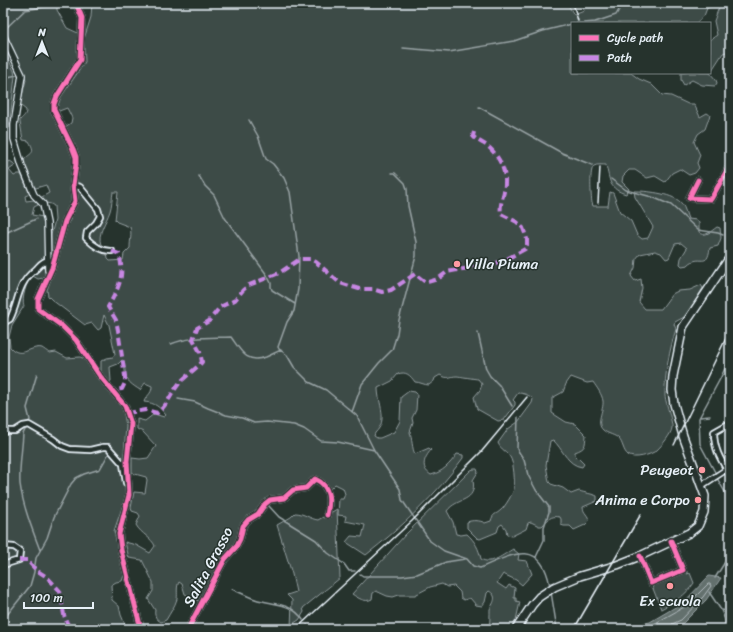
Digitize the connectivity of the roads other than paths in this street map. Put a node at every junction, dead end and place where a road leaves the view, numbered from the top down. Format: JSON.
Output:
{"nodes":[{"id":1,"x":76,"y":3,"type":"edge"},
{"id":2,"x":3,"y":35,"type":"edge"},
{"id":3,"x":730,"y":166,"type":"edge"},
{"id":4,"x":698,"y":180,"type":"dead end"},
{"id":5,"x":73,"y":185,"type":"junction"},
{"id":6,"x":112,"y":251,"type":"dead end"},
{"id":7,"x":730,"y":257,"type":"edge"},
{"id":8,"x":49,"y":260,"type":"junction"},
{"id":9,"x":48,"y":276,"type":"junction"},
{"id":10,"x":3,"y":323,"type":"edge"},
{"id":11,"x":730,"y":423,"type":"edge"},
{"id":12,"x":3,"y":431,"type":"edge"},
{"id":13,"x":726,"y":470,"type":"junction"},
{"id":14,"x":730,"y":475,"type":"edge"},
{"id":15,"x":128,"y":484,"type":"junction"},
{"id":16,"x":701,"y":486,"type":"junction"},
{"id":17,"x":327,"y":515,"type":"dead end"},
{"id":18,"x":671,"y":541,"type":"junction"},
{"id":19,"x":3,"y":546,"type":"edge"},
{"id":20,"x":640,"y":556,"type":"junction"},
{"id":21,"x":3,"y":565,"type":"edge"},
{"id":22,"x":141,"y":629,"type":"edge"},
{"id":23,"x":190,"y":629,"type":"edge"},
{"id":24,"x":516,"y":629,"type":"edge"}],
"edges":[{"from":1,"to":5,"type":"street"},
{"from":2,"to":8,"type":"street"},
{"from":3,"to":4,"type":"street"},
{"from":5,"to":6,"type":"street"},
{"from":5,"to":9,"type":"street"},
{"from":7,"to":16,"type":"main road"},
{"from":8,"to":9,"type":"street"},
{"from":8,"to":10,"type":"street"},
{"from":9,"to":15,"type":"street"},
{"from":11,"to":13,"type":"street"},
{"from":12,"to":15,"type":"street"},
{"from":13,"to":14,"type":"street"},
{"from":13,"to":16,"type":"street"},
{"from":15,"to":22,"type":"street"},
{"from":16,"to":18,"type":"main road"},
{"from":17,"to":23,"type":"street","name":"Salita Grasso"},
{"from":18,"to":20,"type":"main road"},
{"from":18,"to":20,"type":"street"},
{"from":19,"to":21,"type":"street"},
{"from":20,"to":24,"type":"main road"}]}
